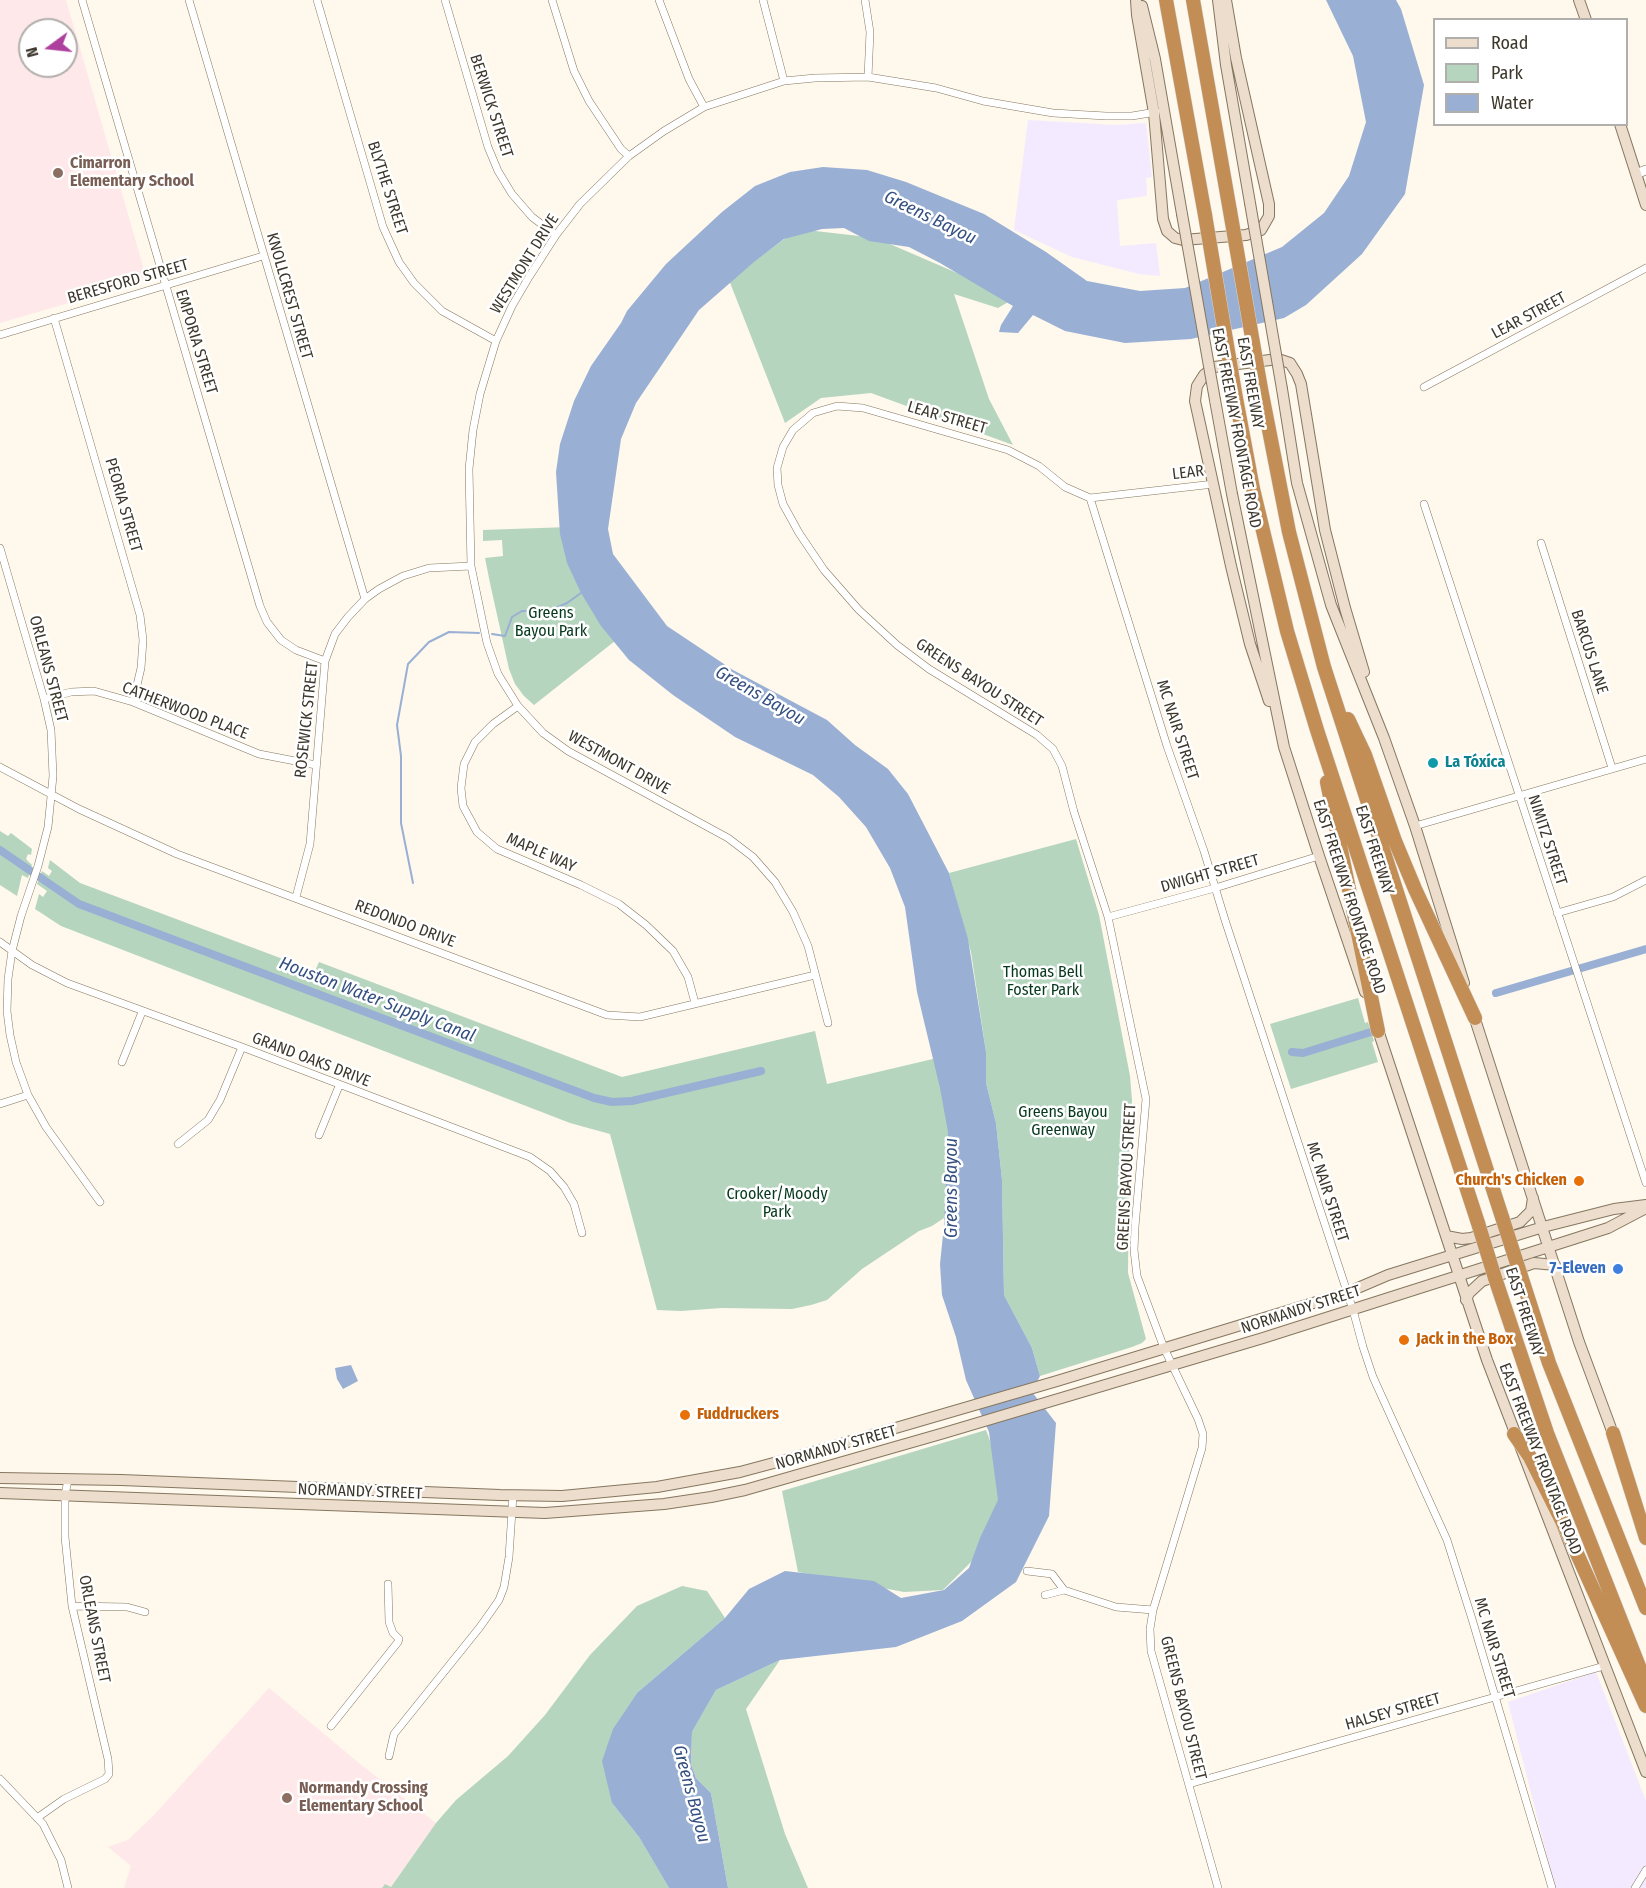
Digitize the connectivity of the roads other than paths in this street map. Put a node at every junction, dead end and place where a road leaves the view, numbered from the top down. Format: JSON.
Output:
{"nodes":[{"id":1,"x":82,"y":0,"type":"edge"},
{"id":2,"x":189,"y":0,"type":"edge"},
{"id":3,"x":317,"y":0,"type":"edge"},
{"id":4,"x":445,"y":0,"type":"edge"},
{"id":5,"x":552,"y":0,"type":"edge"},
{"id":6,"x":659,"y":0,"type":"edge"},
{"id":7,"x":763,"y":0,"type":"edge"},
{"id":8,"x":865,"y":0,"type":"edge"},
{"id":9,"x":1138,"y":0,"type":"edge"},
{"id":10,"x":1165,"y":0,"type":"edge"},
{"id":11,"x":1195,"y":0,"type":"edge"},
{"id":12,"x":1218,"y":0,"type":"edge"},
{"id":13,"x":1226,"y":0,"type":"edge"},
{"id":14,"x":1579,"y":0,"type":"edge"},
{"id":15,"x":1585,"y":18,"type":"edge"},
{"id":16,"x":868,"y":77,"type":"junction"},
{"id":17,"x":784,"y":81,"type":"junction"},
{"id":18,"x":704,"y":108,"type":"junction"},
{"id":19,"x":1159,"y":112,"type":"junction"},
{"id":20,"x":1621,"y":126,"type":"edge"},
{"id":21,"x":629,"y":156,"type":"junction"},
{"id":22,"x":1641,"y":172,"type":"edge"},
{"id":23,"x":1646,"y":205,"type":"edge"},
{"id":24,"x":556,"y":235,"type":"junction"},
{"id":25,"x":263,"y":256,"type":"junction"},
{"id":26,"x":1646,"y":268,"type":"edge"},
{"id":27,"x":165,"y":286,"type":"junction"},
{"id":28,"x":54,"y":318,"type":"junction"},
{"id":29,"x":0,"y":334,"type":"edge"},
{"id":30,"x":496,"y":340,"type":"junction"},
{"id":31,"x":1424,"y":387,"type":"dead end"},
{"id":32,"x":1214,"y":484,"type":"junction"},
{"id":33,"x":1090,"y":498,"type":"junction"},
{"id":34,"x":783,"y":504,"type":"joint"},
{"id":35,"x":1424,"y":504,"type":"dead end"},
{"id":36,"x":1541,"y":543,"type":"dead end"},
{"id":37,"x":0,"y":548,"type":"edge"},
{"id":38,"x":471,"y":566,"type":"junction"},
{"id":39,"x":365,"y":599,"type":"junction"},
{"id":40,"x":325,"y":661,"type":"junction"},
{"id":41,"x":1324,"y":667,"type":"junction"},
{"id":42,"x":44,"y":699,"type":"junction"},
{"id":43,"x":133,"y":702,"type":"junction"},
{"id":44,"x":518,"y":706,"type":"junction"},
{"id":45,"x":1317,"y":730,"type":"junction"},
{"id":46,"x":1384,"y":738,"type":"junction"},
{"id":47,"x":1284,"y":747,"type":"junction"},
{"id":48,"x":1646,"y":759,"type":"edge"},
{"id":49,"x":316,"y":765,"type":"junction"},
{"id":50,"x":0,"y":767,"type":"edge"},
{"id":51,"x":1612,"y":768,"type":"junction"},
{"id":52,"x":51,"y":794,"type":"junction"},
{"id":53,"x":1519,"y":796,"type":"junction"},
{"id":54,"x":1415,"y":826,"type":"junction"},
{"id":55,"x":1319,"y":856,"type":"junction"},
{"id":56,"x":1646,"y":880,"type":"edge"},
{"id":57,"x":1215,"y":888,"type":"junction"},
{"id":58,"x":296,"y":897,"type":"junction"},
{"id":59,"x":1557,"y":913,"type":"junction"},
{"id":60,"x":1108,"y":917,"type":"junction"},
{"id":61,"x":0,"y":942,"type":"edge"},
{"id":62,"x":12,"y":951,"type":"junction"},
{"id":63,"x":815,"y":975,"type":"junction"},
{"id":64,"x":696,"y":1003,"type":"junction"},
{"id":65,"x":142,"y":1012,"type":"junction"},
{"id":66,"x":1475,"y":1018,"type":"junction"},
{"id":67,"x":828,"y":1023,"type":"dead end"},
{"id":68,"x":1378,"y":1031,"type":"junction"},
{"id":69,"x":242,"y":1047,"type":"junction"},
{"id":70,"x":122,"y":1062,"type":"dead end"},
{"id":71,"x":339,"y":1086,"type":"junction"},
{"id":72,"x":28,"y":1095,"type":"junction"},
{"id":73,"x":0,"y":1104,"type":"edge"},
{"id":74,"x":319,"y":1135,"type":"dead end"},
{"id":75,"x":178,"y":1144,"type":"dead end"},
{"id":76,"x":1646,"y":1183,"type":"edge"},
{"id":77,"x":1533,"y":1198,"type":"junction"},
{"id":78,"x":100,"y":1202,"type":"dead end"},
{"id":79,"x":1646,"y":1207,"type":"edge"},
{"id":80,"x":1543,"y":1227,"type":"junction"},
{"id":81,"x":582,"y":1233,"type":"dead end"},
{"id":82,"x":1446,"y":1236,"type":"junction"},
{"id":83,"x":1550,"y":1247,"type":"junction"},
{"id":84,"x":1453,"y":1255,"type":"junction"},
{"id":85,"x":1555,"y":1265,"type":"junction"},
{"id":86,"x":1458,"y":1275,"type":"junction"},
{"id":87,"x":1346,"y":1293,"type":"junction"},
{"id":88,"x":1466,"y":1300,"type":"junction"},
{"id":89,"x":1353,"y":1310,"type":"junction"},
{"id":90,"x":1164,"y":1348,"type":"junction"},
{"id":91,"x":1172,"y":1365,"type":"junction"},
{"id":92,"x":1613,"y":1433,"type":"junction"},
{"id":93,"x":1514,"y":1434,"type":"junction"},
{"id":94,"x":0,"y":1478,"type":"edge"},
{"id":95,"x":68,"y":1480,"type":"junction"},
{"id":96,"x":272,"y":1485,"type":"junction"},
{"id":97,"x":388,"y":1490,"type":"junction"},
{"id":98,"x":0,"y":1493,"type":"edge"},
{"id":99,"x":65,"y":1495,"type":"junction"},
{"id":100,"x":513,"y":1495,"type":"junction"},
{"id":101,"x":270,"y":1503,"type":"junction"},
{"id":102,"x":387,"y":1508,"type":"junction"},
{"id":103,"x":510,"y":1512,"type":"junction"},
{"id":104,"x":1646,"y":1514,"type":"edge"},
{"id":105,"x":1646,"y":1538,"type":"edge"},
{"id":106,"x":1027,"y":1571,"type":"dead end"},
{"id":107,"x":388,"y":1584,"type":"dead end"},
{"id":108,"x":1064,"y":1590,"type":"junction"},
{"id":109,"x":1045,"y":1595,"type":"dead end"},
{"id":110,"x":72,"y":1606,"type":"junction"},
{"id":111,"x":1646,"y":1608,"type":"edge"},
{"id":112,"x":1153,"y":1610,"type":"junction"},
{"id":113,"x":145,"y":1612,"type":"dead end"},
{"id":114,"x":1604,"y":1666,"type":"junction"},
{"id":115,"x":1646,"y":1684,"type":"edge"},
{"id":116,"x":1496,"y":1697,"type":"junction"},
{"id":117,"x":1646,"y":1706,"type":"edge"},
{"id":118,"x":331,"y":1726,"type":"dead end"},
{"id":119,"x":389,"y":1756,"type":"dead end"},
{"id":120,"x":1646,"y":1772,"type":"edge"},
{"id":121,"x":0,"y":1779,"type":"edge"},
{"id":122,"x":1189,"y":1784,"type":"junction"},
{"id":123,"x":38,"y":1818,"type":"junction"},
{"id":124,"x":1646,"y":1870,"type":"edge"},
{"id":125,"x":68,"y":1888,"type":"edge"},
{"id":126,"x":1218,"y":1888,"type":"edge"},
{"id":127,"x":1552,"y":1888,"type":"edge"},
{"id":128,"x":1635,"y":1888,"type":"edge"}],
"edges":[{"from":1,"to":27,"type":"street","name":"EMPORIA STREET"},
{"from":2,"to":25,"type":"street","name":"KNOLLCREST STREET"},
{"from":3,"to":30,"type":"street","name":"BLYTHE STREET"},
{"from":4,"to":24,"type":"street","name":"BERWICK STREET"},
{"from":5,"to":21,"type":"street"},
{"from":6,"to":18,"type":"street"},
{"from":7,"to":17,"type":"street"},
{"from":8,"to":16,"type":"street"},
{"from":9,"to":19,"type":"main road"},
{"from":10,"to":45,"type":"highway","name":"EAST FREEWAY","bridge":true},
{"from":11,"to":41,"type":"highway","name":"EAST FREEWAY","bridge":true},
{"from":12,"to":46,"type":"main road","bridge":true},
{"from":13,"to":19,"type":"main road"},
{"from":14,"to":15,"type":"main road"},
{"from":16,"to":17,"type":"street","name":"WESTMONT DRIVE"},
{"from":16,"to":19,"type":"street","name":"WESTMONT DRIVE"},
{"from":17,"to":18,"type":"street","name":"WESTMONT DRIVE"},
{"from":18,"to":21,"type":"street","name":"WESTMONT DRIVE"},
{"from":19,"to":47,"type":"main road","name":"EAST FREEWAY FRONTAGE ROAD","bridge":true},
{"from":20,"to":22,"type":"main road"},
{"from":21,"to":24,"type":"street","name":"WESTMONT DRIVE"},
{"from":22,"to":23,"type":"main road"},
{"from":24,"to":30,"type":"street","name":"WESTMONT DRIVE"},
{"from":25,"to":27,"type":"street","name":"BERESFORD STREET"},
{"from":25,"to":39,"type":"street","name":"KNOLLCREST STREET"},
{"from":26,"to":31,"type":"street","name":"LEAR STREET"},
{"from":27,"to":28,"type":"street","name":"BERESFORD STREET"},
{"from":27,"to":40,"type":"street","name":"EMPORIA STREET"},
{"from":28,"to":29,"type":"street","name":"BERESFORD STREET"},
{"from":28,"to":43,"type":"street","name":"PEORIA STREET"},
{"from":30,"to":38,"type":"street","name":"WESTMONT DRIVE"},
{"from":32,"to":33,"type":"street","name":"LEAR"},
{"from":32,"to":46,"type":"main road"},
{"from":32,"to":47,"type":"main road"},
{"from":33,"to":34,"type":"street","name":"LEAR STREET"},
{"from":33,"to":57,"type":"street","name":"MC NAIR STREET"},
{"from":34,"to":60,"type":"street","name":"GREENS BAYOU STREET"},
{"from":35,"to":53,"type":"street","name":"NIMITZ STREET"},
{"from":36,"to":51,"type":"street","name":"BARCUS LANE"},
{"from":37,"to":42,"type":"street","name":"ORLEANS STREET"},
{"from":38,"to":39,"type":"street","name":"ROSEWICK STREET"},
{"from":38,"to":44,"type":"street","name":"WESTMONT DRIVE"},
{"from":39,"to":40,"type":"street","name":"ROSEWICK STREET"},
{"from":40,"to":49,"type":"street","name":"ROSEWICK STREET"},
{"from":41,"to":66,"type":"highway"},
{"from":41,"to":111,"type":"highway","name":"EAST FREEWAY","bridge":true},
{"from":42,"to":43,"type":"street","name":"CATHERWOOD PLACE"},
{"from":42,"to":52,"type":"street","name":"ORLEANS STREET"},
{"from":43,"to":49,"type":"street","name":"CATHERWOOD PLACE"},
{"from":44,"to":63,"type":"street","name":"WESTMONT DRIVE"},
{"from":44,"to":64,"type":"street","name":"MAPLE WAY"},
{"from":45,"to":68,"type":"highway"},
{"from":45,"to":115,"type":"highway","name":"EAST FREEWAY","bridge":true},
{"from":46,"to":54,"type":"main road"},
{"from":47,"to":55,"type":"main road","name":"EAST FREEWAY FRONTAGE ROAD"},
{"from":48,"to":51,"type":"street"},
{"from":49,"to":58,"type":"street","name":"ROSEWICK STREET"},
{"from":50,"to":52,"type":"street","name":"REDONDO DRIVE"},
{"from":51,"to":53,"type":"street"},
{"from":52,"to":58,"type":"street","name":"REDONDO DRIVE"},
{"from":52,"to":62,"type":"street","name":"ORLEANS STREET"},
{"from":53,"to":54,"type":"street"},
{"from":53,"to":59,"type":"street","name":"NIMITZ STREET"},
{"from":54,"to":66,"type":"main road"},
{"from":55,"to":57,"type":"street","name":"DWIGHT STREET"},
{"from":55,"to":68,"type":"main road","name":"EAST FREEWAY FRONTAGE ROAD"},
{"from":56,"to":59,"type":"street"},
{"from":57,"to":60,"type":"street","name":"DWIGHT STREET"},
{"from":57,"to":87,"type":"street","name":"MC NAIR STREET"},
{"from":58,"to":64,"type":"street","name":"REDONDO DRIVE"},
{"from":59,"to":76,"type":"street","name":"NIMITZ STREET"},
{"from":60,"to":90,"type":"street","name":"GREENS BAYOU STREET"},
{"from":61,"to":62,"type":"street","name":"GRAND OAKS DRIVE"},
{"from":62,"to":65,"type":"street","name":"GRAND OAKS DRIVE"},
{"from":62,"to":72,"type":"street","name":"ORLEANS STREET"},
{"from":63,"to":64,"type":"street","name":"REDONDO DRIVE"},
{"from":63,"to":67,"type":"street","name":"WESTMONT DRIVE"},
{"from":65,"to":69,"type":"street","name":"GRAND OAKS DRIVE"},
{"from":65,"to":70,"type":"street"},
{"from":66,"to":77,"type":"main road"},
{"from":68,"to":82,"type":"main road","name":"EAST FREEWAY FRONTAGE ROAD"},
{"from":69,"to":71,"type":"street","name":"GRAND OAKS DRIVE"},
{"from":69,"to":75,"type":"street"},
{"from":71,"to":74,"type":"street"},
{"from":71,"to":81,"type":"street","name":"GRAND OAKS DRIVE"},
{"from":72,"to":73,"type":"street"},
{"from":72,"to":78,"type":"street","name":"ORLEANS STREET"},
{"from":77,"to":80,"type":"main road"},
{"from":77,"to":82,"type":"main road"},
{"from":79,"to":80,"type":"main road","name":"NORMANDY STREET"},
{"from":79,"to":83,"type":"main road","name":"NORMANDY STREET"},
{"from":80,"to":83,"type":"main road"},
{"from":80,"to":84,"type":"main road","name":"NORMANDY STREET"},
{"from":82,"to":84,"type":"main road","name":"EAST FREEWAY FRONTAGE ROAD"},
{"from":83,"to":85,"type":"main road"},
{"from":83,"to":86,"type":"main road","name":"NORMANDY STREET"},
{"from":84,"to":86,"type":"main road","name":"EAST FREEWAY FRONTAGE ROAD"},
{"from":84,"to":87,"type":"main road","name":"NORMANDY STREET"},
{"from":85,"to":88,"type":"main road"},
{"from":85,"to":92,"type":"main road"},
{"from":86,"to":88,"type":"main road","name":"EAST FREEWAY FRONTAGE ROAD"},
{"from":86,"to":89,"type":"main road","name":"NORMANDY STREET"},
{"from":87,"to":89,"type":"street","name":"MC NAIR STREET"},
{"from":87,"to":90,"type":"main road","name":"NORMANDY STREET"},
{"from":88,"to":93,"type":"main road","name":"EAST FREEWAY FRONTAGE ROAD"},
{"from":89,"to":91,"type":"main road","name":"NORMANDY STREET"},
{"from":89,"to":116,"type":"street","name":"MC NAIR STREET"},
{"from":90,"to":91,"type":"street","name":"GREENS BAYOU STREET"},
{"from":90,"to":100,"type":"main road","name":"NORMANDY STREET"},
{"from":91,"to":103,"type":"main road","name":"NORMANDY STREET"},
{"from":91,"to":112,"type":"street","name":"GREENS BAYOU STREET"},
{"from":92,"to":104,"type":"main road"},
{"from":92,"to":105,"type":"highway"},
{"from":93,"to":114,"type":"main road","name":"EAST FREEWAY FRONTAGE ROAD"},
{"from":93,"to":117,"type":"highway"},
{"from":94,"to":95,"type":"main road","name":"NORMANDY STREET"},
{"from":95,"to":96,"type":"main road","name":"NORMANDY STREET"},
{"from":95,"to":99,"type":"street","name":"ORLEANS STREET"},
{"from":96,"to":97,"type":"main road","name":"NORMANDY STREET"},
{"from":96,"to":101,"type":"main road"},
{"from":97,"to":100,"type":"main road","name":"NORMANDY STREET"},
{"from":97,"to":102,"type":"main road"},
{"from":98,"to":99,"type":"main road","name":"NORMANDY STREET"},
{"from":99,"to":101,"type":"main road","name":"NORMANDY STREET"},
{"from":99,"to":110,"type":"street","name":"ORLEANS STREET"},
{"from":100,"to":103,"type":"street"},
{"from":101,"to":102,"type":"main road","name":"NORMANDY STREET"},
{"from":102,"to":103,"type":"main road","name":"NORMANDY STREET"},
{"from":103,"to":119,"type":"street"},
{"from":106,"to":108,"type":"street"},
{"from":107,"to":118,"type":"street"},
{"from":108,"to":109,"type":"street"},
{"from":108,"to":112,"type":"street"},
{"from":110,"to":113,"type":"street"},
{"from":110,"to":123,"type":"street","name":"ORLEANS STREET"},
{"from":112,"to":122,"type":"street","name":"GREENS BAYOU STREET"},
{"from":114,"to":116,"type":"street","name":"HALSEY STREET"},
{"from":114,"to":120,"type":"main road","name":"EAST FREEWAY FRONTAGE ROAD"},
{"from":116,"to":122,"type":"street","name":"HALSEY STREET"},
{"from":116,"to":127,"type":"street","name":"MC NAIR STREET"},
{"from":121,"to":123,"type":"street"},
{"from":122,"to":126,"type":"street","name":"GREENS BAYOU STREET"},
{"from":123,"to":125,"type":"street"},
{"from":124,"to":128,"type":"street"}]}
